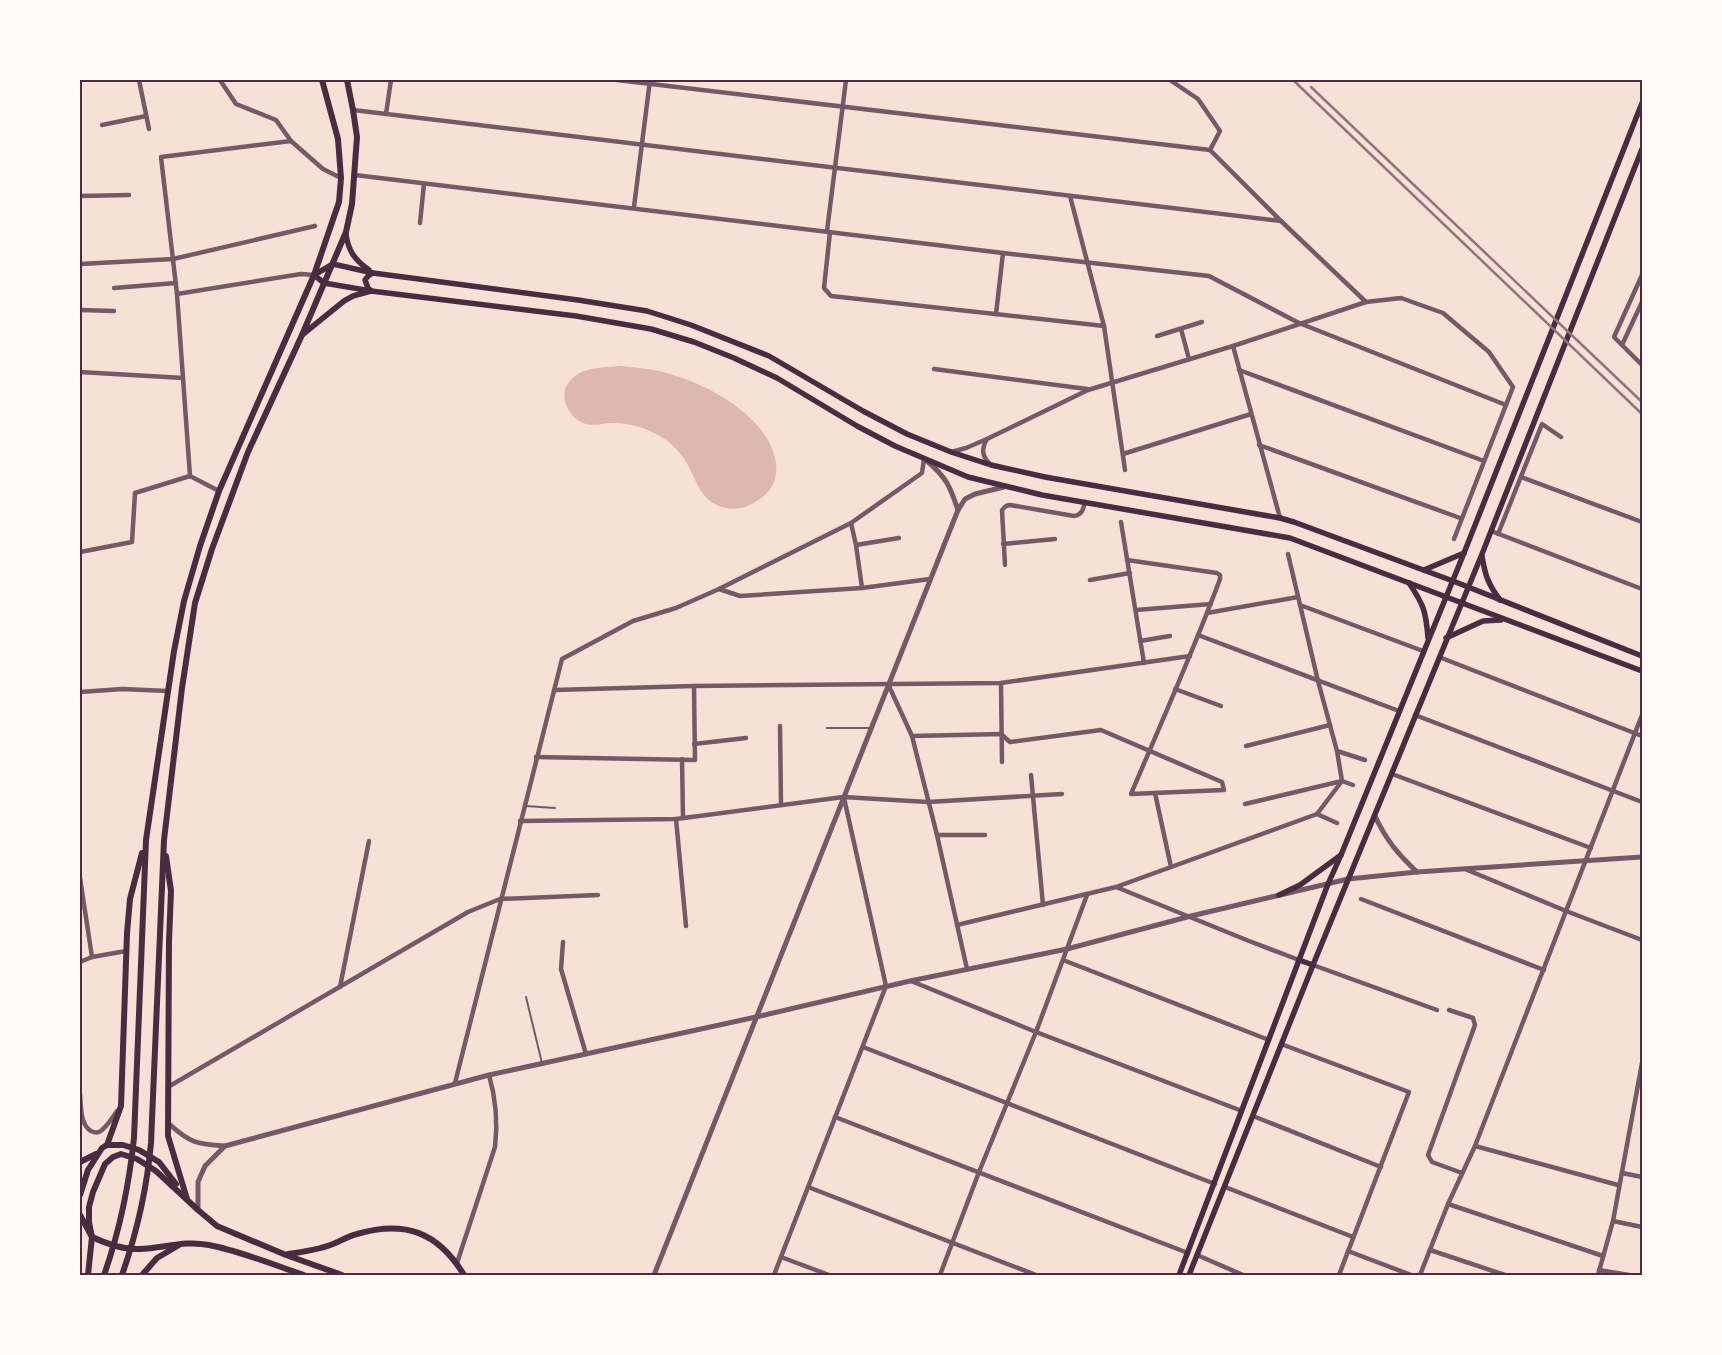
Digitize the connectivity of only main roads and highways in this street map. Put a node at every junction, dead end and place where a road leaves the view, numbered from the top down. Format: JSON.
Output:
{"nodes":[{"id":1,"x":322,"y":80,"type":"edge"},
{"id":2,"x":347,"y":80,"type":"edge"},
{"id":3,"x":1642,"y":103,"type":"edge"},
{"id":4,"x":1642,"y":149,"type":"edge"},
{"id":5,"x":346,"y":232,"type":"junction"},
{"id":6,"x":333,"y":264,"type":"junction"},
{"id":7,"x":373,"y":273,"type":"junction"},
{"id":8,"x":314,"y":275,"type":"junction"},
{"id":9,"x":324,"y":283,"type":"junction"},
{"id":10,"x":371,"y":291,"type":"junction"},
{"id":11,"x":302,"y":335,"type":"junction"},
{"id":12,"x":1464,"y":552,"type":"junction"},
{"id":13,"x":1482,"y":554,"type":"junction"},
{"id":14,"x":1424,"y":570,"type":"junction"},
{"id":15,"x":1453,"y":581,"type":"junction"},
{"id":16,"x":1409,"y":582,"type":"junction"},
{"id":17,"x":1468,"y":587,"type":"junction"},
{"id":18,"x":1446,"y":598,"type":"junction"},
{"id":19,"x":1500,"y":600,"type":"junction"},
{"id":20,"x":1460,"y":604,"type":"junction"},
{"id":21,"x":1505,"y":620,"type":"junction"},
{"id":22,"x":1446,"y":638,"type":"junction"},
{"id":23,"x":1428,"y":640,"type":"junction"},
{"id":24,"x":1642,"y":656,"type":"edge"},
{"id":25,"x":1642,"y":671,"type":"edge"},
{"id":26,"x":146,"y":840,"type":"junction"},
{"id":27,"x":164,"y":840,"type":"junction"},
{"id":28,"x":1341,"y":855,"type":"junction"},
{"id":29,"x":1279,"y":894,"type":"road end"},
{"id":30,"x":1299,"y":960,"type":"junction"},
{"id":31,"x":1313,"y":965,"type":"junction"},
{"id":32,"x":1269,"y":1040,"type":"junction"},
{"id":33,"x":1281,"y":1044,"type":"junction"},
{"id":34,"x":1242,"y":1111,"type":"junction"},
{"id":35,"x":1253,"y":1116,"type":"junction"},
{"id":36,"x":108,"y":1144,"type":"junction"},
{"id":37,"x":98,"y":1154,"type":"junction"},
{"id":38,"x":80,"y":1162,"type":"edge"},
{"id":39,"x":1215,"y":1184,"type":"junction"},
{"id":40,"x":1225,"y":1187,"type":"junction"},
{"id":41,"x":80,"y":1195,"type":"edge"},
{"id":42,"x":188,"y":1199,"type":"junction"},
{"id":43,"x":80,"y":1215,"type":"edge"},
{"id":44,"x":92,"y":1237,"type":"junction"},
{"id":45,"x":183,"y":1243,"type":"junction"},
{"id":46,"x":1188,"y":1253,"type":"junction"},
{"id":47,"x":286,"y":1255,"type":"junction"},
{"id":48,"x":1197,"y":1255,"type":"junction"},
{"id":49,"x":457,"y":1264,"type":"junction"},
{"id":50,"x":289,"y":1272,"type":"edge"},
{"id":51,"x":88,"y":1275,"type":"edge"},
{"id":52,"x":104,"y":1275,"type":"edge"},
{"id":53,"x":122,"y":1275,"type":"edge"},
{"id":54,"x":142,"y":1275,"type":"edge"},
{"id":55,"x":304,"y":1275,"type":"edge"},
{"id":56,"x":342,"y":1275,"type":"edge"},
{"id":57,"x":458,"y":1275,"type":"edge"},
{"id":58,"x":464,"y":1275,"type":"edge"},
{"id":59,"x":1179,"y":1275,"type":"edge"},
{"id":60,"x":1190,"y":1275,"type":"edge"}],
"edges":[{"from":1,"to":8,"type":"main road"},
{"from":2,"to":5,"type":"main road"},
{"from":3,"to":12,"type":"main road"},
{"from":4,"to":13,"type":"main road"},
{"from":5,"to":6,"type":"main road"},
{"from":5,"to":7,"type":"main road"},
{"from":6,"to":7,"type":"main road"},
{"from":6,"to":8,"type":"main road"},
{"from":6,"to":9,"type":"main road"},
{"from":7,"to":10,"type":"main road"},
{"from":7,"to":14,"type":"main road"},
{"from":8,"to":9,"type":"main road"},
{"from":8,"to":26,"type":"main road"},
{"from":9,"to":10,"type":"main road"},
{"from":9,"to":11,"type":"main road"},
{"from":10,"to":11,"type":"main road"},
{"from":10,"to":16,"type":"main road"},
{"from":11,"to":27,"type":"main road"},
{"from":12,"to":14,"type":"main road"},
{"from":12,"to":15,"type":"main road"},
{"from":13,"to":17,"type":"main road"},
{"from":13,"to":19,"type":"main road"},
{"from":14,"to":15,"type":"main road"},
{"from":15,"to":17,"type":"main road"},
{"from":15,"to":18,"type":"main road"},
{"from":16,"to":18,"type":"main road"},
{"from":16,"to":23,"type":"main road"},
{"from":17,"to":19,"type":"main road"},
{"from":17,"to":20,"type":"main road"},
{"from":18,"to":20,"type":"main road"},
{"from":18,"to":23,"type":"main road"},
{"from":19,"to":24,"type":"main road"},
{"from":20,"to":21,"type":"main road"},
{"from":20,"to":22,"type":"main road"},
{"from":21,"to":22,"type":"main road"},
{"from":21,"to":25,"type":"main road"},
{"from":22,"to":31,"type":"main road"},
{"from":23,"to":28,"type":"main road"},
{"from":26,"to":36,"type":"main road"},
{"from":26,"to":52,"type":"main road"},
{"from":27,"to":42,"type":"main road"},
{"from":27,"to":53,"type":"main road"},
{"from":28,"to":29,"type":"main road"},
{"from":28,"to":30,"type":"main road"},
{"from":30,"to":31,"type":"main road"},
{"from":30,"to":32,"type":"main road"},
{"from":31,"to":33,"type":"main road"},
{"from":32,"to":33,"type":"main road"},
{"from":32,"to":34,"type":"main road"},
{"from":33,"to":35,"type":"main road"},
{"from":34,"to":35,"type":"main road"},
{"from":34,"to":39,"type":"main road"},
{"from":35,"to":40,"type":"main road"},
{"from":36,"to":37,"type":"main road"},
{"from":36,"to":42,"type":"main road"},
{"from":37,"to":38,"type":"main road"},
{"from":37,"to":41,"type":"main road"},
{"from":39,"to":40,"type":"main road"},
{"from":39,"to":46,"type":"main road"},
{"from":40,"to":48,"type":"main road"},
{"from":42,"to":44,"type":"main road"},
{"from":42,"to":47,"type":"main road"},
{"from":43,"to":44,"type":"main road"},
{"from":44,"to":45,"type":"main road"},
{"from":44,"to":51,"type":"main road"},
{"from":45,"to":50,"type":"main road"},
{"from":45,"to":54,"type":"main road"},
{"from":46,"to":48,"type":"main road"},
{"from":46,"to":59,"type":"main road"},
{"from":47,"to":49,"type":"main road"},
{"from":47,"to":56,"type":"main road"},
{"from":48,"to":60,"type":"main road"},
{"from":49,"to":57,"type":"main road"},
{"from":49,"to":58,"type":"main road"},
{"from":50,"to":55,"type":"main road"}]}
